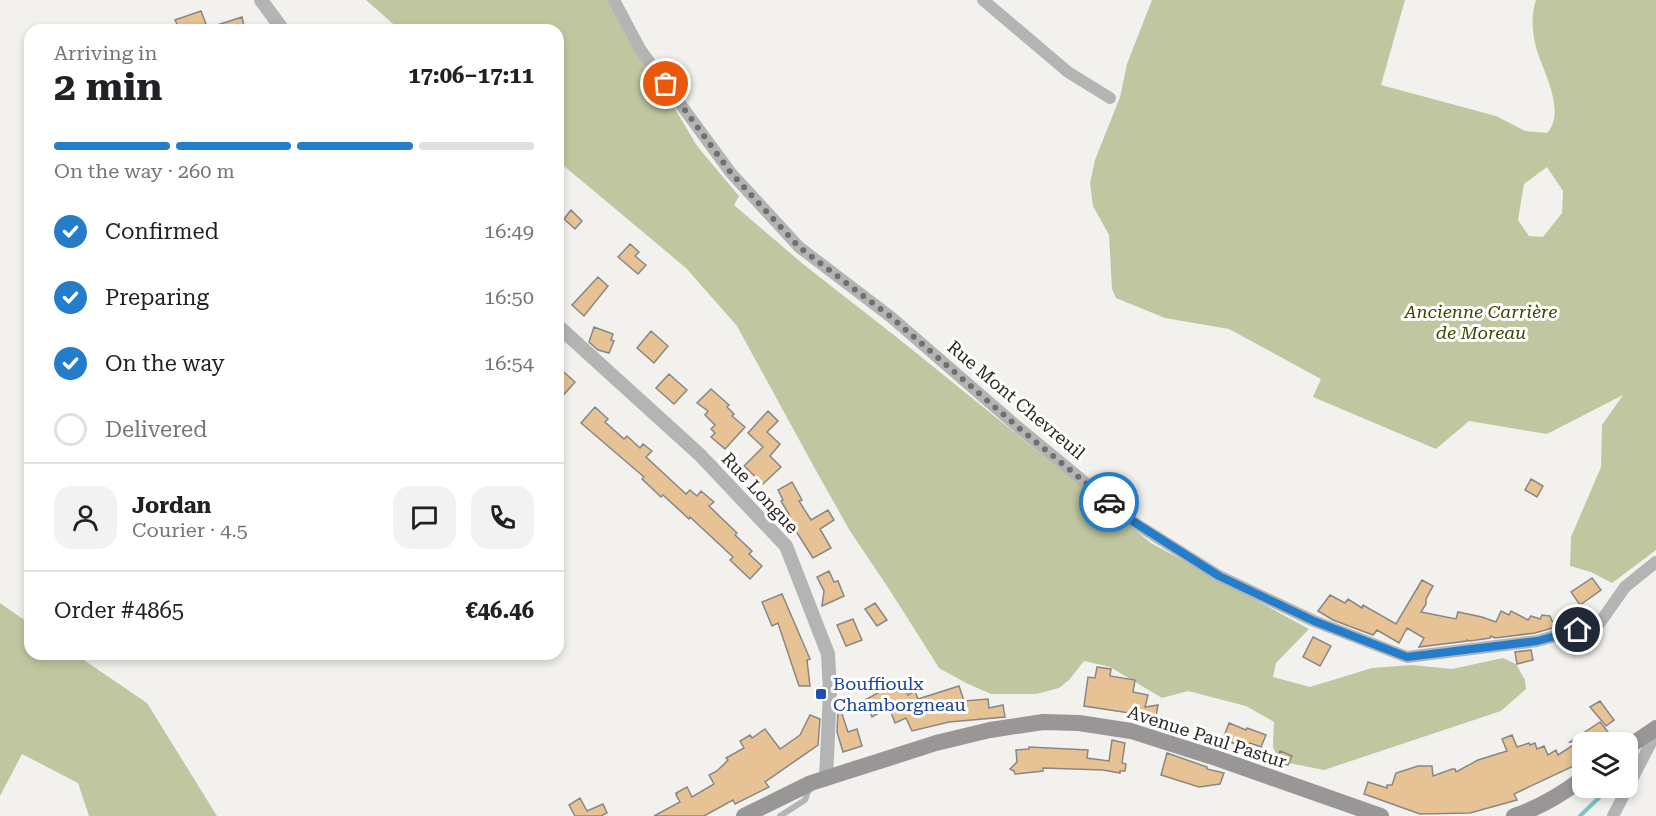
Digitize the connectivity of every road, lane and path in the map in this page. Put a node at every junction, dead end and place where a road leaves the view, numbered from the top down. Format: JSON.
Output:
{"nodes":[{"id":1,"x":261,"y":0,"type":"edge"},
{"id":2,"x":614,"y":0,"type":"edge"},
{"id":3,"x":983,"y":0,"type":"edge"},
{"id":4,"x":279,"y":24,"type":"edge"},
{"id":5,"x":1110,"y":98,"type":"dead end"},
{"id":6,"x":564,"y":331,"type":"edge"},
{"id":7,"x":1656,"y":561,"type":"edge"},
{"id":8,"x":1656,"y":728,"type":"edge"},
{"id":9,"x":1656,"y":733,"type":"edge"},
{"id":10,"x":1638,"y":740,"type":"edge"},
{"id":11,"x":818,"y":781,"type":"junction"},
{"id":12,"x":1572,"y":786,"type":"edge"},
{"id":13,"x":744,"y":816,"type":"edge"},
{"id":14,"x":780,"y":816,"type":"edge"},
{"id":15,"x":1381,"y":816,"type":"edge"},
{"id":16,"x":1514,"y":816,"type":"edge"},
{"id":17,"x":1613,"y":816,"type":"edge"}],
"edges":[{"from":1,"to":4,"type":"street"},
{"from":2,"to":7,"type":"street","name":"Rue Mont Chevreuil"},
{"from":3,"to":5,"type":"street"},
{"from":6,"to":11,"type":"street","name":"Rue Longue"},
{"from":8,"to":10,"type":"main road"},
{"from":9,"to":17,"type":"street"},
{"from":11,"to":13,"type":"main road","name":"Avenue Paul Pastur"},
{"from":11,"to":14,"type":"lane"},
{"from":11,"to":15,"type":"main road","name":"Avenue Paul Pastur"},
{"from":12,"to":16,"type":"main road"}]}
